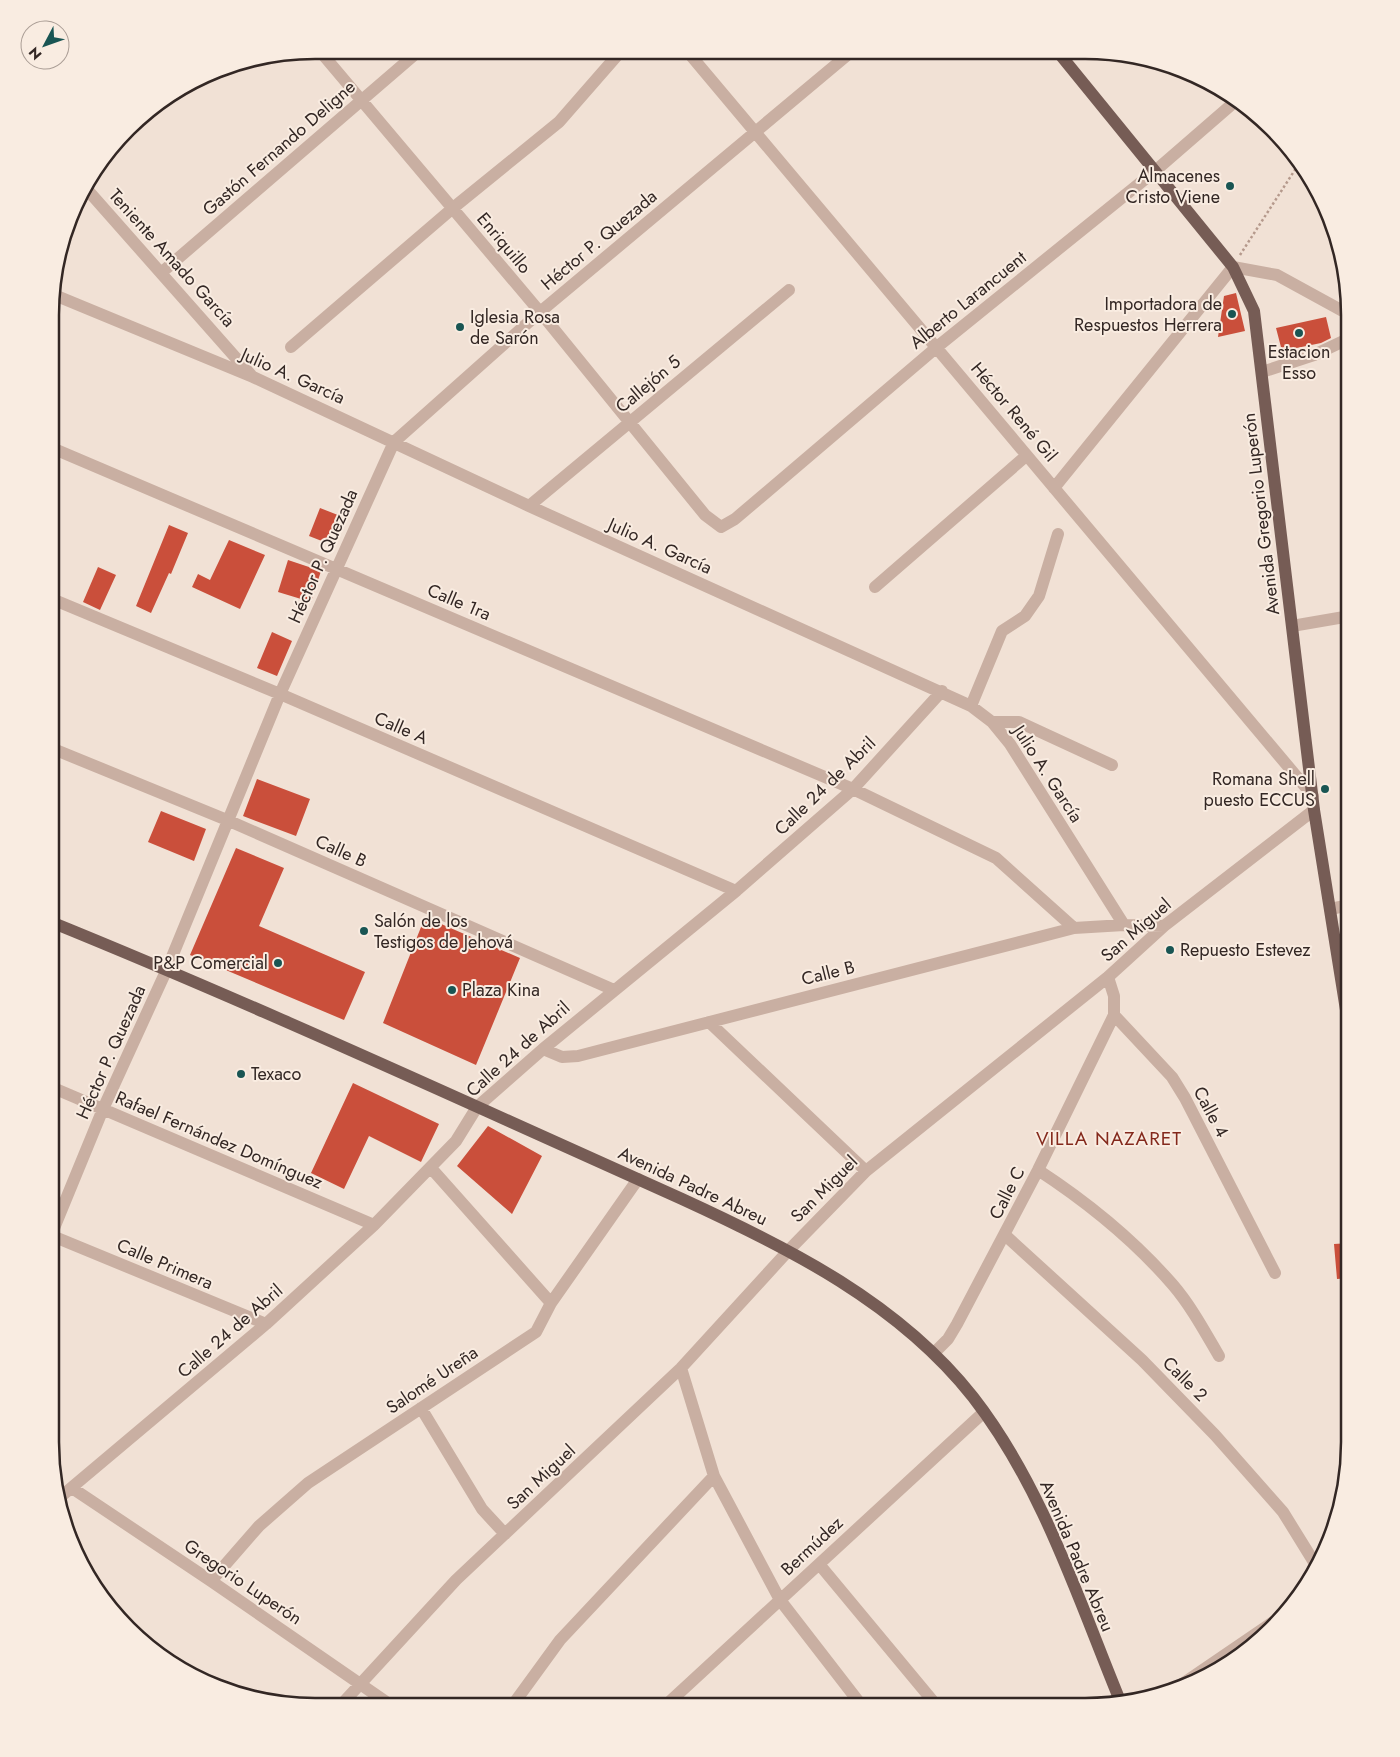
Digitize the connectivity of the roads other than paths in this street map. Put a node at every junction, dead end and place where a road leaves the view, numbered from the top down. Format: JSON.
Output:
{"nodes":[{"id":1,"x":326,"y":59,"type":"edge"},
{"id":2,"x":409,"y":59,"type":"edge"},
{"id":3,"x":614,"y":59,"type":"edge"},
{"id":4,"x":694,"y":59,"type":"edge"},
{"id":5,"x":843,"y":59,"type":"edge"},
{"id":6,"x":1064,"y":59,"type":"edge"},
{"id":7,"x":361,"y":100,"type":"junction"},
{"id":8,"x":1231,"y":105,"type":"edge"},
{"id":9,"x":754,"y":133,"type":"junction"},
{"id":10,"x":1155,"y":171,"type":"junction"},
{"id":11,"x":90,"y":193,"type":"edge"},
{"id":12,"x":452,"y":208,"type":"junction"},
{"id":13,"x":1233,"y":267,"type":"junction"},
{"id":14,"x":161,"y":273,"type":"junction"},
{"id":15,"x":789,"y":290,"type":"dead end"},
{"id":16,"x":59,"y":297,"type":"edge"},
{"id":17,"x":1341,"y":310,"type":"edge"},
{"id":18,"x":540,"y":312,"type":"junction"},
{"id":19,"x":1341,"y":342,"type":"edge"},
{"id":20,"x":291,"y":347,"type":"dead end"},
{"id":21,"x":937,"y":347,"type":"junction"},
{"id":22,"x":1262,"y":372,"type":"junction"},
{"id":23,"x":253,"y":377,"type":"junction"},
{"id":24,"x":629,"y":422,"type":"junction"},
{"id":25,"x":394,"y":442,"type":"junction"},
{"id":26,"x":59,"y":451,"type":"edge"},
{"id":27,"x":1026,"y":456,"type":"junction"},
{"id":28,"x":1054,"y":488,"type":"junction"},
{"id":29,"x":529,"y":506,"type":"junction"},
{"id":30,"x":721,"y":527,"type":"joint"},
{"id":31,"x":1058,"y":534,"type":"dead end"},
{"id":32,"x":336,"y":568,"type":"junction"},
{"id":33,"x":875,"y":587,"type":"dead end"},
{"id":34,"x":59,"y":602,"type":"edge"},
{"id":35,"x":1341,"y":618,"type":"edge"},
{"id":36,"x":1292,"y":626,"type":"junction"},
{"id":37,"x":942,"y":692,"type":"junction"},
{"id":38,"x":280,"y":694,"type":"junction"},
{"id":39,"x":971,"y":706,"type":"junction"},
{"id":40,"x":992,"y":722,"type":"junction"},
{"id":41,"x":59,"y":751,"type":"edge"},
{"id":42,"x":1112,"y":765,"type":"dead end"},
{"id":43,"x":853,"y":789,"type":"junction"},
{"id":44,"x":1313,"y":796,"type":"junction"},
{"id":45,"x":1314,"y":810,"type":"junction"},
{"id":46,"x":227,"y":820,"type":"junction"},
{"id":47,"x":736,"y":891,"type":"junction"},
{"id":48,"x":1341,"y":907,"type":"edge"},
{"id":49,"x":1330,"y":909,"type":"junction"},
{"id":50,"x":59,"y":925,"type":"edge"},
{"id":51,"x":1124,"y":925,"type":"junction"},
{"id":52,"x":1164,"y":926,"type":"junction"},
{"id":53,"x":1074,"y":928,"type":"junction"},
{"id":54,"x":168,"y":970,"type":"junction"},
{"id":55,"x":1108,"y":977,"type":"junction"},
{"id":56,"x":1341,"y":978,"type":"edge"},
{"id":57,"x":614,"y":990,"type":"junction"},
{"id":58,"x":1114,"y":1015,"type":"junction"},
{"id":59,"x":710,"y":1022,"type":"junction"},
{"id":60,"x":543,"y":1048,"type":"junction"},
{"id":61,"x":59,"y":1090,"type":"edge"},
{"id":62,"x":477,"y":1106,"type":"junction"},
{"id":63,"x":103,"y":1109,"type":"junction"},
{"id":64,"x":431,"y":1168,"type":"junction"},
{"id":65,"x":1038,"y":1170,"type":"junction"},
{"id":66,"x":866,"y":1171,"type":"junction"},
{"id":67,"x":638,"y":1179,"type":"junction"},
{"id":68,"x":59,"y":1216,"type":"edge"},
{"id":69,"x":374,"y":1225,"type":"junction"},
{"id":70,"x":1005,"y":1235,"type":"junction"},
{"id":71,"x":59,"y":1239,"type":"edge"},
{"id":72,"x":789,"y":1250,"type":"junction"},
{"id":73,"x":1274,"y":1273,"type":"dead end"},
{"id":74,"x":551,"y":1303,"type":"junction"},
{"id":75,"x":266,"y":1324,"type":"junction"},
{"id":76,"x":934,"y":1353,"type":"junction"},
{"id":77,"x":1219,"y":1356,"type":"dead end"},
{"id":78,"x":681,"y":1368,"type":"junction"},
{"id":79,"x":421,"y":1408,"type":"junction"},
{"id":80,"x":984,"y":1412,"type":"junction"},
{"id":81,"x":714,"y":1476,"type":"junction"},
{"id":82,"x":72,"y":1488,"type":"junction"},
{"id":83,"x":64,"y":1494,"type":"edge"},
{"id":84,"x":505,"y":1534,"type":"junction"},
{"id":85,"x":1313,"y":1559,"type":"edge"},
{"id":86,"x":819,"y":1564,"type":"junction"},
{"id":87,"x":211,"y":1581,"type":"junction"},
{"id":88,"x":780,"y":1600,"type":"junction"},
{"id":89,"x":1253,"y":1636,"type":"edge"},
{"id":90,"x":1207,"y":1667,"type":"edge"},
{"id":91,"x":360,"y":1683,"type":"junction"},
{"id":92,"x":1117,"y":1696,"type":"edge"},
{"id":93,"x":347,"y":1698,"type":"edge"},
{"id":94,"x":381,"y":1698,"type":"edge"},
{"id":95,"x":518,"y":1698,"type":"edge"},
{"id":96,"x":674,"y":1698,"type":"edge"},
{"id":97,"x":856,"y":1698,"type":"edge"},
{"id":98,"x":930,"y":1698,"type":"edge"}],
"edges":[{"from":1,"to":7,"type":"street","name":"Enriquillo"},
{"from":2,"to":7,"type":"street","name":"Gastón Fernando Deligne"},
{"from":3,"to":12,"type":"street"},
{"from":4,"to":9,"type":"street","name":"Héctor René Gil"},
{"from":5,"to":9,"type":"street","name":"Héctor P. Quezada"},
{"from":6,"to":10,"type":"main road","name":"Avenida Gregorio Luperón"},
{"from":7,"to":12,"type":"street","name":"Enriquillo"},
{"from":7,"to":14,"type":"street","name":"Gastón Fernando Deligne"},
{"from":8,"to":10,"type":"street","name":"Alberto Larancuent"},
{"from":9,"to":18,"type":"street","name":"Héctor P. Quezada"},
{"from":9,"to":21,"type":"street","name":"Héctor René Gil"},
{"from":10,"to":13,"type":"main road","name":"Avenida Gregorio Luperón"},
{"from":10,"to":21,"type":"street","name":"Alberto Larancuent"},
{"from":11,"to":14,"type":"street","name":"Teniente Amado García"},
{"from":12,"to":18,"type":"street","name":"Enriquillo"},
{"from":12,"to":20,"type":"street"},
{"from":13,"to":17,"type":"street"},
{"from":13,"to":22,"type":"main road","name":"Avenida Gregorio Luperón"},
{"from":13,"to":28,"type":"street"},
{"from":14,"to":23,"type":"street","name":"Teniente Amado García"},
{"from":15,"to":24,"type":"street","name":"Callejón 5"},
{"from":16,"to":23,"type":"street","name":"Julio A. García"},
{"from":18,"to":24,"type":"street","name":"Enriquillo"},
{"from":18,"to":25,"type":"street","name":"Héctor P. Quezada"},
{"from":19,"to":22,"type":"street"},
{"from":21,"to":27,"type":"street","name":"Héctor René Gil"},
{"from":21,"to":30,"type":"street","name":"Alberto Larancuent"},
{"from":22,"to":36,"type":"main road","name":"Avenida Gregorio Luperón"},
{"from":23,"to":25,"type":"street","name":"Julio A. García"},
{"from":24,"to":29,"type":"street","name":"Callejón 5"},
{"from":24,"to":30,"type":"street","name":"Enriquillo"},
{"from":25,"to":29,"type":"street","name":"Julio A. García"},
{"from":25,"to":32,"type":"street","name":"Héctor P. Quezada"},
{"from":26,"to":32,"type":"street","name":"Calle 1ra"},
{"from":27,"to":28,"type":"street","name":"Héctor René Gil"},
{"from":27,"to":33,"type":"street"},
{"from":28,"to":44,"type":"street","name":"Héctor René Gil"},
{"from":29,"to":37,"type":"street","name":"Julio A. García"},
{"from":31,"to":39,"type":"street"},
{"from":32,"to":38,"type":"street","name":"Héctor P. Quezada"},
{"from":32,"to":43,"type":"street","name":"Calle 1ra"},
{"from":34,"to":38,"type":"street","name":"Calle A"},
{"from":35,"to":36,"type":"street"},
{"from":36,"to":44,"type":"main road","name":"Avenida Gregorio Luperón"},
{"from":37,"to":39,"type":"street","name":"Julio A. García"},
{"from":37,"to":43,"type":"street","name":"Calle 24 de Abril"},
{"from":38,"to":46,"type":"street","name":"Héctor P. Quezada"},
{"from":38,"to":47,"type":"street","name":"Calle A"},
{"from":39,"to":40,"type":"street","name":"Julio A. García"},
{"from":40,"to":42,"type":"street"},
{"from":40,"to":51,"type":"street","name":"Julio A. García"},
{"from":41,"to":46,"type":"street","name":"Calle B"},
{"from":43,"to":47,"type":"street","name":"Calle 24 de Abril"},
{"from":43,"to":53,"type":"street","name":"Calle 1ra"},
{"from":44,"to":45,"type":"main road","name":"Avenida Gregorio Luperón"},
{"from":45,"to":49,"type":"main road","name":"Avenida Gregorio Luperón"},
{"from":45,"to":52,"type":"street","name":"San Miguel"},
{"from":46,"to":54,"type":"street","name":"Héctor P. Quezada"},
{"from":46,"to":57,"type":"street","name":"Calle B"},
{"from":47,"to":57,"type":"street","name":"Calle 24 de Abril"},
{"from":48,"to":49,"type":"street"},
{"from":49,"to":56,"type":"main road","name":"Avenida Gregorio Luperón"},
{"from":50,"to":54,"type":"main road","name":"Avenida Padre Abreu"},
{"from":51,"to":52,"type":"street"},
{"from":51,"to":53,"type":"street","name":"Calle B"},
{"from":52,"to":55,"type":"street","name":"San Miguel"},
{"from":53,"to":59,"type":"street","name":"Calle B"},
{"from":54,"to":62,"type":"main road","name":"Avenida Padre Abreu"},
{"from":54,"to":63,"type":"street","name":"Héctor P. Quezada"},
{"from":55,"to":58,"type":"street"},
{"from":55,"to":66,"type":"street","name":"San Miguel"},
{"from":57,"to":60,"type":"street","name":"Calle 24 de Abril"},
{"from":58,"to":65,"type":"street","name":"Calle C"},
{"from":58,"to":73,"type":"street","name":"Calle 4"},
{"from":59,"to":60,"type":"street","name":"Calle B"},
{"from":59,"to":66,"type":"street"},
{"from":60,"to":62,"type":"street","name":"Calle 24 de Abril"},
{"from":61,"to":63,"type":"street","name":"Rafael Fernández Domínguez"},
{"from":62,"to":64,"type":"street","name":"Calle 24 de Abril"},
{"from":62,"to":67,"type":"main road","name":"Avenida Padre Abreu"},
{"from":63,"to":68,"type":"street","name":"Héctor P. Quezada"},
{"from":63,"to":69,"type":"street","name":"Rafael Fernández Domínguez"},
{"from":64,"to":69,"type":"street","name":"Calle 24 de Abril"},
{"from":64,"to":74,"type":"street"},
{"from":65,"to":70,"type":"street","name":"Calle C"},
{"from":65,"to":77,"type":"street"},
{"from":66,"to":72,"type":"street","name":"San Miguel"},
{"from":67,"to":72,"type":"main road","name":"Avenida Padre Abreu"},
{"from":67,"to":74,"type":"street","name":"Salomé Ureña"},
{"from":69,"to":75,"type":"street","name":"Calle 24 de Abril"},
{"from":70,"to":76,"type":"street","name":"Calle C"},
{"from":70,"to":85,"type":"street","name":"Calle 2"},
{"from":71,"to":75,"type":"street","name":"Calle Primera"},
{"from":72,"to":76,"type":"main road","name":"Avenida Padre Abreu"},
{"from":72,"to":78,"type":"street","name":"San Miguel"},
{"from":74,"to":79,"type":"street","name":"Salomé Ureña"},
{"from":75,"to":82,"type":"street","name":"Calle 24 de Abril"},
{"from":76,"to":80,"type":"main road","name":"Avenida Padre Abreu"},
{"from":78,"to":81,"type":"street"},
{"from":78,"to":84,"type":"street","name":"San Miguel"},
{"from":79,"to":84,"type":"street"},
{"from":79,"to":87,"type":"street","name":"Salomé Ureña"},
{"from":80,"to":86,"type":"street","name":"Bermúdez"},
{"from":80,"to":92,"type":"main road","name":"Avenida Padre Abreu"},
{"from":81,"to":88,"type":"street"},
{"from":81,"to":95,"type":"street"},
{"from":82,"to":83,"type":"street","name":"Calle 24 de Abril"},
{"from":82,"to":87,"type":"street","name":"Gregorio Luperón"},
{"from":84,"to":91,"type":"street","name":"San Miguel"},
{"from":86,"to":88,"type":"street","name":"Bermúdez"},
{"from":86,"to":98,"type":"street"},
{"from":87,"to":91,"type":"street","name":"Gregorio Luperón"},
{"from":88,"to":96,"type":"street","name":"Bermúdez"},
{"from":88,"to":97,"type":"street"},
{"from":89,"to":90,"type":"street"},
{"from":91,"to":93,"type":"street","name":"San Miguel"},
{"from":91,"to":94,"type":"street","name":"Gregorio Luperón"}]}
